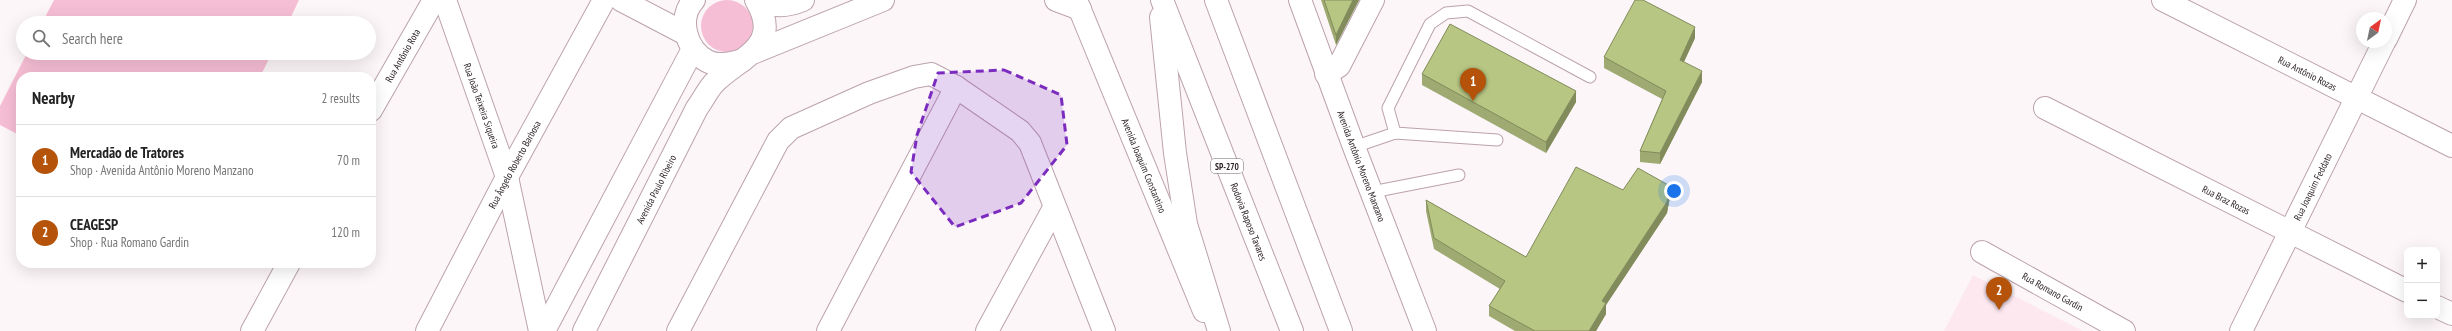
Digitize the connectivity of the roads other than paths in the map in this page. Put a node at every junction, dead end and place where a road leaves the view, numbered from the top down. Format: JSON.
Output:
{"nodes":[{"id":1,"x":434,"y":0,"type":"edge"},
{"id":2,"x":445,"y":0,"type":"edge"},
{"id":3,"x":604,"y":0,"type":"edge"},
{"id":4,"x":621,"y":0,"type":"edge"},
{"id":5,"x":694,"y":0,"type":"edge"},
{"id":6,"x":757,"y":0,"type":"edge"},
{"id":7,"x":803,"y":0,"type":"edge"},
{"id":8,"x":884,"y":0,"type":"edge"},
{"id":9,"x":1056,"y":0,"type":"edge"},
{"id":10,"x":1161,"y":0,"type":"edge"},
{"id":11,"x":1216,"y":0,"type":"edge"},
{"id":12,"x":1227,"y":0,"type":"edge"},
{"id":13,"x":1300,"y":0,"type":"edge"},
{"id":14,"x":1373,"y":0,"type":"edge"},
{"id":15,"x":2163,"y":0,"type":"edge"},
{"id":16,"x":2405,"y":0,"type":"edge"},
{"id":17,"x":1078,"y":5,"type":"edge"},
{"id":18,"x":2392,"y":27,"type":"edge"},
{"id":19,"x":689,"y":42,"type":"junction"},
{"id":20,"x":2381,"y":48,"type":"edge"},
{"id":21,"x":749,"y":56,"type":"junction"},
{"id":22,"x":1326,"y":74,"type":"junction"},
{"id":23,"x":1590,"y":77,"type":"dead end"},
{"id":24,"x":956,"y":87,"type":"junction"},
{"id":25,"x":2357,"y":98,"type":"junction"},
{"id":26,"x":376,"y":101,"type":"edge"},
{"id":27,"x":2045,"y":108,"type":"dead end"},
{"id":28,"x":1395,"y":133,"type":"junction"},
{"id":29,"x":1497,"y":140,"type":"dead end"},
{"id":30,"x":2452,"y":146,"type":"edge"},
{"id":31,"x":1354,"y":147,"type":"junction"},
{"id":32,"x":1282,"y":174,"type":"junction"},
{"id":33,"x":1459,"y":175,"type":"dead end"},
{"id":34,"x":507,"y":177,"type":"junction"},
{"id":35,"x":1372,"y":192,"type":"junction"},
{"id":36,"x":1054,"y":208,"type":"junction"},
{"id":37,"x":2290,"y":232,"type":"junction"},
{"id":38,"x":1982,"y":252,"type":"dead end"},
{"id":39,"x":286,"y":268,"type":"edge"},
{"id":40,"x":2404,"y":290,"type":"edge"},
{"id":41,"x":2440,"y":308,"type":"edge"},
{"id":42,"x":2452,"y":314,"type":"edge"},
{"id":43,"x":252,"y":331,"type":"edge"},
{"id":44,"x":427,"y":331,"type":"edge"},
{"id":45,"x":540,"y":331,"type":"edge"},
{"id":46,"x":544,"y":331,"type":"edge"},
{"id":47,"x":584,"y":331,"type":"edge"},
{"id":48,"x":678,"y":331,"type":"edge"},
{"id":49,"x":828,"y":331,"type":"edge"},
{"id":50,"x":987,"y":331,"type":"edge"},
{"id":51,"x":1104,"y":331,"type":"edge"},
{"id":52,"x":1212,"y":331,"type":"edge"},
{"id":53,"x":1220,"y":331,"type":"edge"},
{"id":54,"x":1292,"y":331,"type":"edge"},
{"id":55,"x":1341,"y":331,"type":"edge"},
{"id":56,"x":1425,"y":331,"type":"edge"},
{"id":57,"x":2124,"y":331,"type":"edge"},
{"id":58,"x":2241,"y":331,"type":"edge"}],
"edges":[{"from":1,"to":26,"type":"main road","name":"Rua Antônio Rota"},
{"from":2,"to":34,"type":"main road","name":"Rua João Teixeira Siqueira"},
{"from":3,"to":34,"type":"main road","name":"Rua Ângelo Roberto Barbosa"},
{"from":4,"to":19,"type":"main road"},
{"from":5,"to":19,"type":"main road"},
{"from":6,"to":7,"type":"main road"},
{"from":6,"to":21,"type":"main road"},
{"from":8,"to":21,"type":"main road","name":"Avenida Paulo Ribeiro"},
{"from":9,"to":17,"type":"main road"},
{"from":10,"to":53,"type":"main road"},
{"from":10,"to":54,"type":"main road","name":"Rodovia Raposo Tavares","number":"SP-270"},
{"from":11,"to":32,"type":"main road"},
{"from":12,"to":32,"type":"main road"},
{"from":13,"to":22,"type":"main road","name":"Avenida Antônio Moreno Manzano"},
{"from":14,"to":22,"type":"main road"},
{"from":15,"to":25,"type":"main road","name":"Rua Antônio Rozas"},
{"from":16,"to":18,"type":"main road"},
{"from":17,"to":52,"type":"main road","name":"Avenida Joaquim Constantino"},
{"from":19,"to":21,"type":"main road"},
{"from":19,"to":46,"type":"main road"},
{"from":20,"to":25,"type":"main road","name":"Rua Joaquim Feddato"},
{"from":21,"to":47,"type":"main road","name":"Avenida Paulo Ribeiro"},
{"from":22,"to":31,"type":"main road","name":"Avenida Antônio Moreno Manzano"},
{"from":23,"to":28,"type":"lane"},
{"from":24,"to":36,"type":"main road"},
{"from":24,"to":48,"type":"main road"},
{"from":24,"to":49,"type":"main road"},
{"from":25,"to":30,"type":"main road","name":"Rua Antônio Rozas"},
{"from":25,"to":37,"type":"main road","name":"Rua Joaquim Feddato"},
{"from":27,"to":37,"type":"main road","name":"Rua Braz Rozas"},
{"from":28,"to":29,"type":"lane"},
{"from":28,"to":31,"type":"lane"},
{"from":31,"to":35,"type":"main road","name":"Avenida Antônio Moreno Manzano"},
{"from":32,"to":55,"type":"main road"},
{"from":33,"to":35,"type":"lane"},
{"from":34,"to":44,"type":"main road","name":"Rua Ângelo Roberto Barbosa"},
{"from":34,"to":45,"type":"main road","name":"Rua João Teixeira Siqueira"},
{"from":35,"to":56,"type":"main road","name":"Avenida Antônio Moreno Manzano"},
{"from":36,"to":50,"type":"main road"},
{"from":36,"to":51,"type":"main road"},
{"from":37,"to":40,"type":"main road","name":"Rua Braz Rozas"},
{"from":37,"to":58,"type":"main road","name":"Rua Joaquim Feddato"},
{"from":38,"to":57,"type":"main road","name":"Rua Romano Gardin"},
{"from":39,"to":43,"type":"main road"},
{"from":41,"to":42,"type":"main road"}]}
